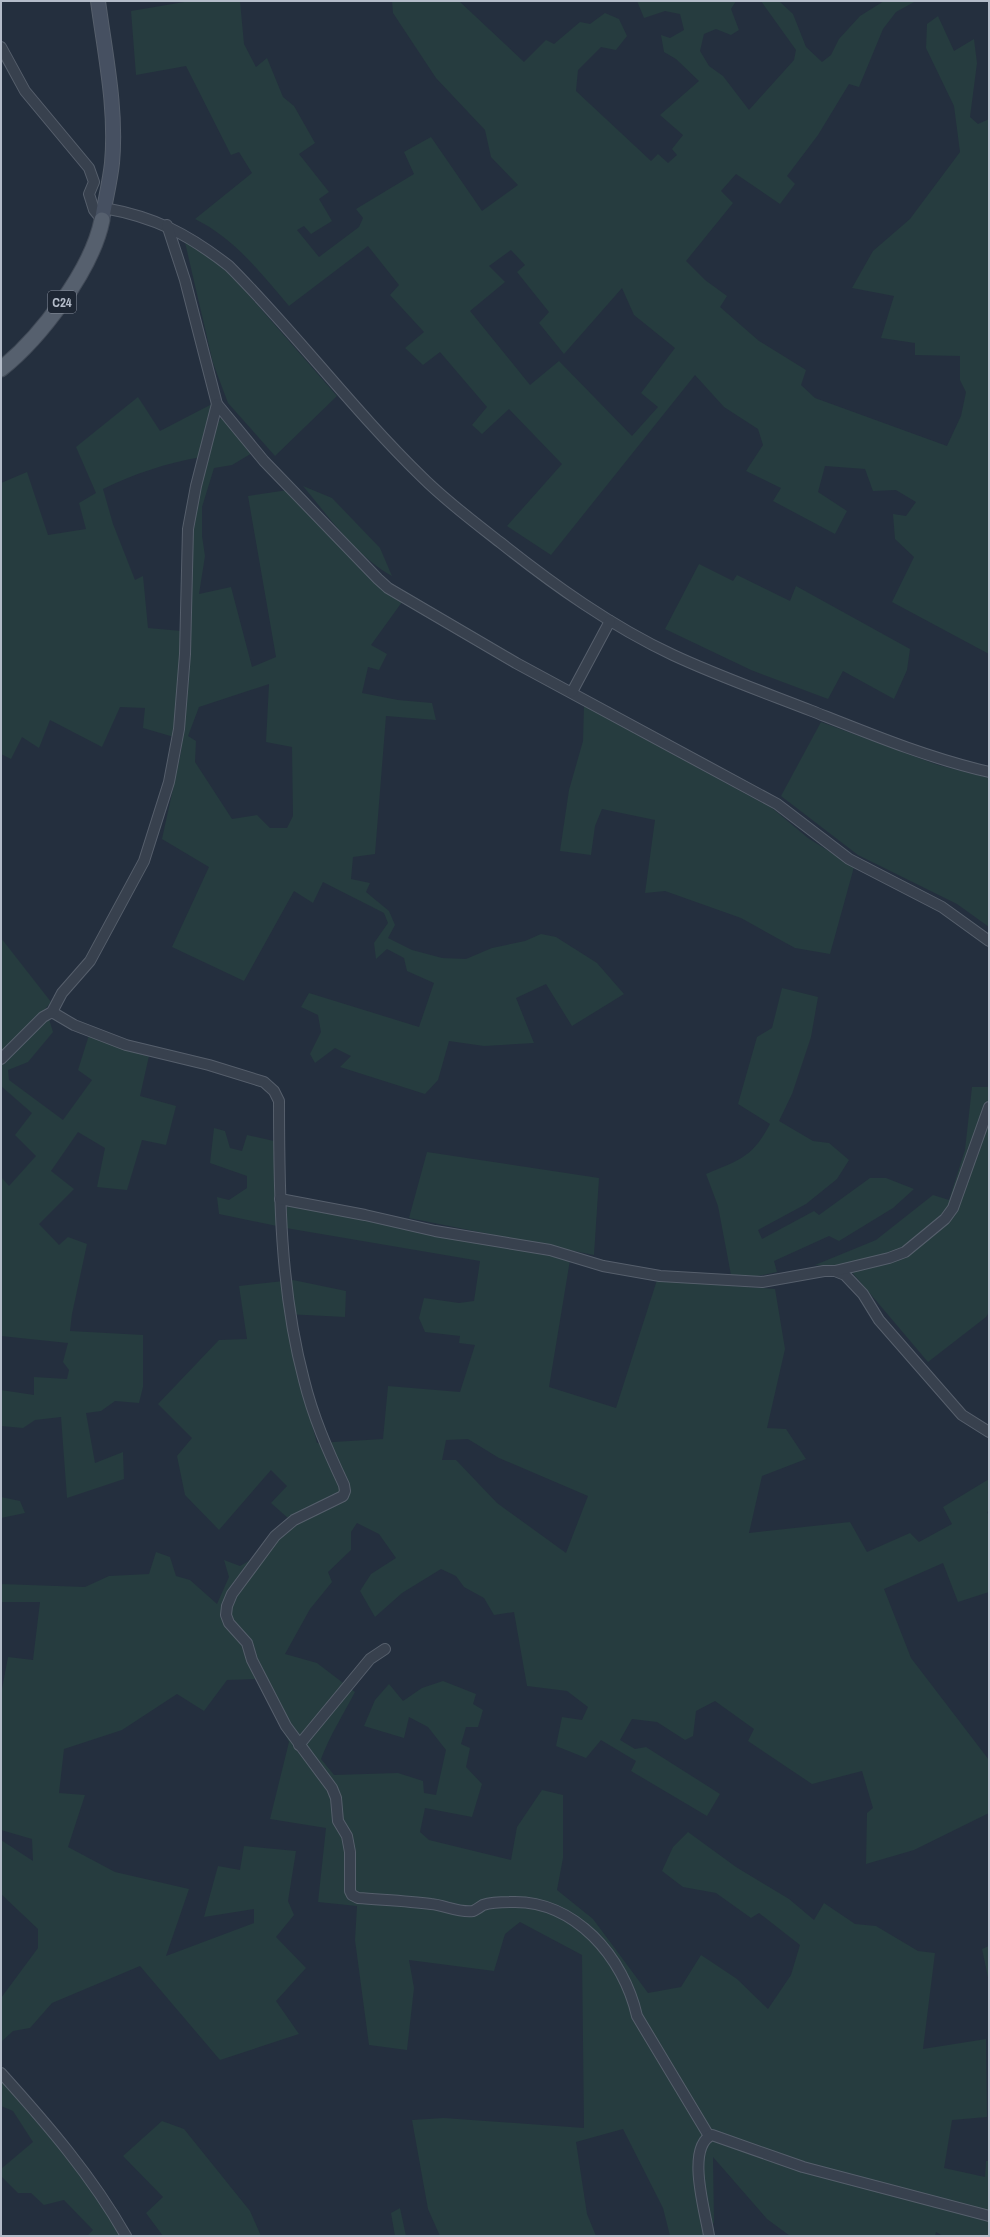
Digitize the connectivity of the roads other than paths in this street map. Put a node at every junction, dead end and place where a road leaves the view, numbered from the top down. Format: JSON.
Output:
{"nodes":[{"id":1,"x":98,"y":1,"type":"edge"},
{"id":2,"x":1,"y":47,"type":"edge"},
{"id":3,"x":103,"y":214,"type":"junction"},
{"id":4,"x":167,"y":226,"type":"junction"},
{"id":5,"x":1,"y":369,"type":"edge"},
{"id":6,"x":216,"y":404,"type":"junction"},
{"id":7,"x":610,"y":621,"type":"junction"},
{"id":8,"x":572,"y":692,"type":"junction"},
{"id":9,"x":989,"y":772,"type":"edge"},
{"id":10,"x":989,"y":941,"type":"edge"},
{"id":11,"x":52,"y":1012,"type":"junction"},
{"id":12,"x":1,"y":1059,"type":"edge"},
{"id":13,"x":989,"y":1107,"type":"edge"},
{"id":14,"x":280,"y":1200,"type":"junction"},
{"id":15,"x":835,"y":1271,"type":"junction"},
{"id":16,"x":989,"y":1432,"type":"edge"},
{"id":17,"x":385,"y":1649,"type":"dead end"},
{"id":18,"x":299,"y":1745,"type":"junction"},
{"id":19,"x":1,"y":2073,"type":"edge"},
{"id":20,"x":709,"y":2136,"type":"junction"},
{"id":21,"x":989,"y":2216,"type":"edge"},
{"id":22,"x":126,"y":2236,"type":"edge"},
{"id":23,"x":709,"y":2236,"type":"edge"}],
"edges":[{"from":1,"to":3,"type":"main road","number":"C24"},
{"from":2,"to":3,"type":"street"},
{"from":3,"to":4,"type":"street"},
{"from":3,"to":5,"type":"main road","number":"C24"},
{"from":4,"to":6,"type":"street"},
{"from":4,"to":7,"type":"street"},
{"from":6,"to":8,"type":"street"},
{"from":6,"to":11,"type":"street"},
{"from":7,"to":8,"type":"street"},
{"from":7,"to":9,"type":"street"},
{"from":8,"to":10,"type":"street"},
{"from":11,"to":12,"type":"street"},
{"from":11,"to":14,"type":"street"},
{"from":13,"to":15,"type":"street"},
{"from":14,"to":15,"type":"street"},
{"from":14,"to":18,"type":"street"},
{"from":15,"to":16,"type":"street"},
{"from":17,"to":18,"type":"street"},
{"from":18,"to":20,"type":"street"},
{"from":19,"to":22,"type":"street"},
{"from":20,"to":21,"type":"street"},
{"from":20,"to":23,"type":"street"}]}
